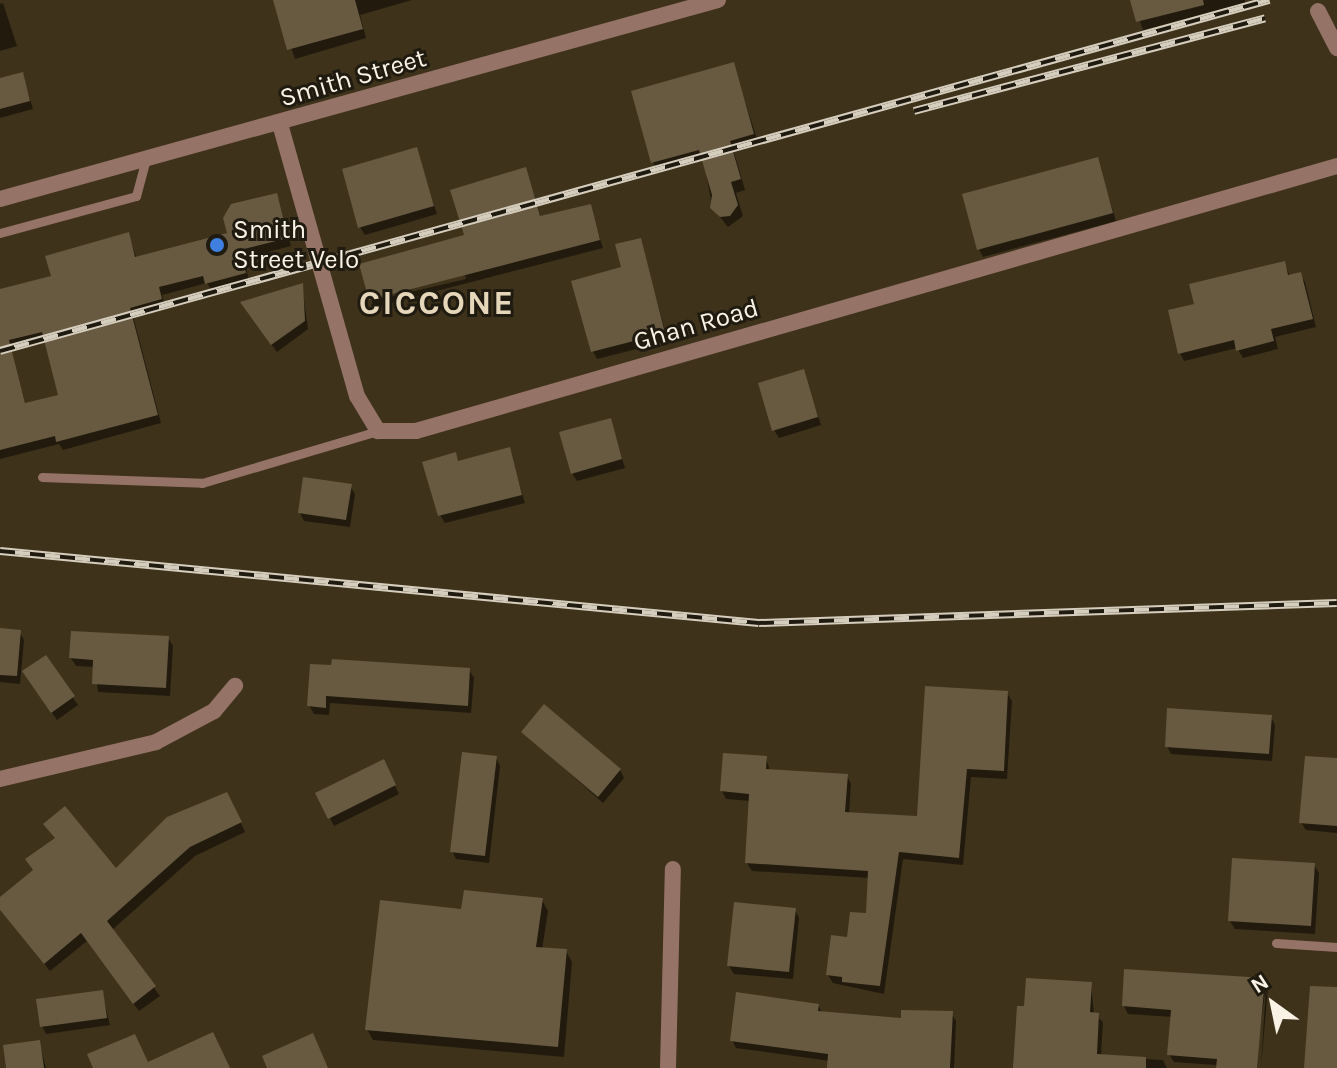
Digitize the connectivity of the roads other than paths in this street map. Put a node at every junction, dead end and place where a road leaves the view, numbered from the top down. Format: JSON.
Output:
{"nodes":[{"id":1,"x":718,"y":0,"type":"edge"},
{"id":2,"x":1318,"y":11,"type":"dead end"},
{"id":3,"x":1337,"y":48,"type":"edge"},
{"id":4,"x":280,"y":124,"type":"junction"},
{"id":5,"x":146,"y":158,"type":"junction"},
{"id":6,"x":1337,"y":166,"type":"edge"},
{"id":7,"x":0,"y":199,"type":"edge"},
{"id":8,"x":0,"y":233,"type":"edge"},
{"id":9,"x":378,"y":431,"type":"junction"},
{"id":10,"x":42,"y":477,"type":"dead end"},
{"id":11,"x":235,"y":686,"type":"dead end"},
{"id":12,"x":0,"y":779,"type":"edge"},
{"id":13,"x":673,"y":869,"type":"dead end"},
{"id":14,"x":1276,"y":943,"type":"dead end"},
{"id":15,"x":1337,"y":947,"type":"edge"},
{"id":16,"x":668,"y":1068,"type":"edge"}],
"edges":[{"from":1,"to":4,"type":"street","name":"Smith Street"},
{"from":2,"to":3,"type":"street"},
{"from":4,"to":5,"type":"street","name":"Smith Street"},
{"from":4,"to":9,"type":"street"},
{"from":5,"to":7,"type":"street","name":"Smith Street"},
{"from":5,"to":8,"type":"lane"},
{"from":6,"to":9,"type":"street","name":"Ghan Road"},
{"from":9,"to":10,"type":"lane"},
{"from":11,"to":12,"type":"street"},
{"from":13,"to":16,"type":"street"},
{"from":14,"to":15,"type":"lane"}]}
